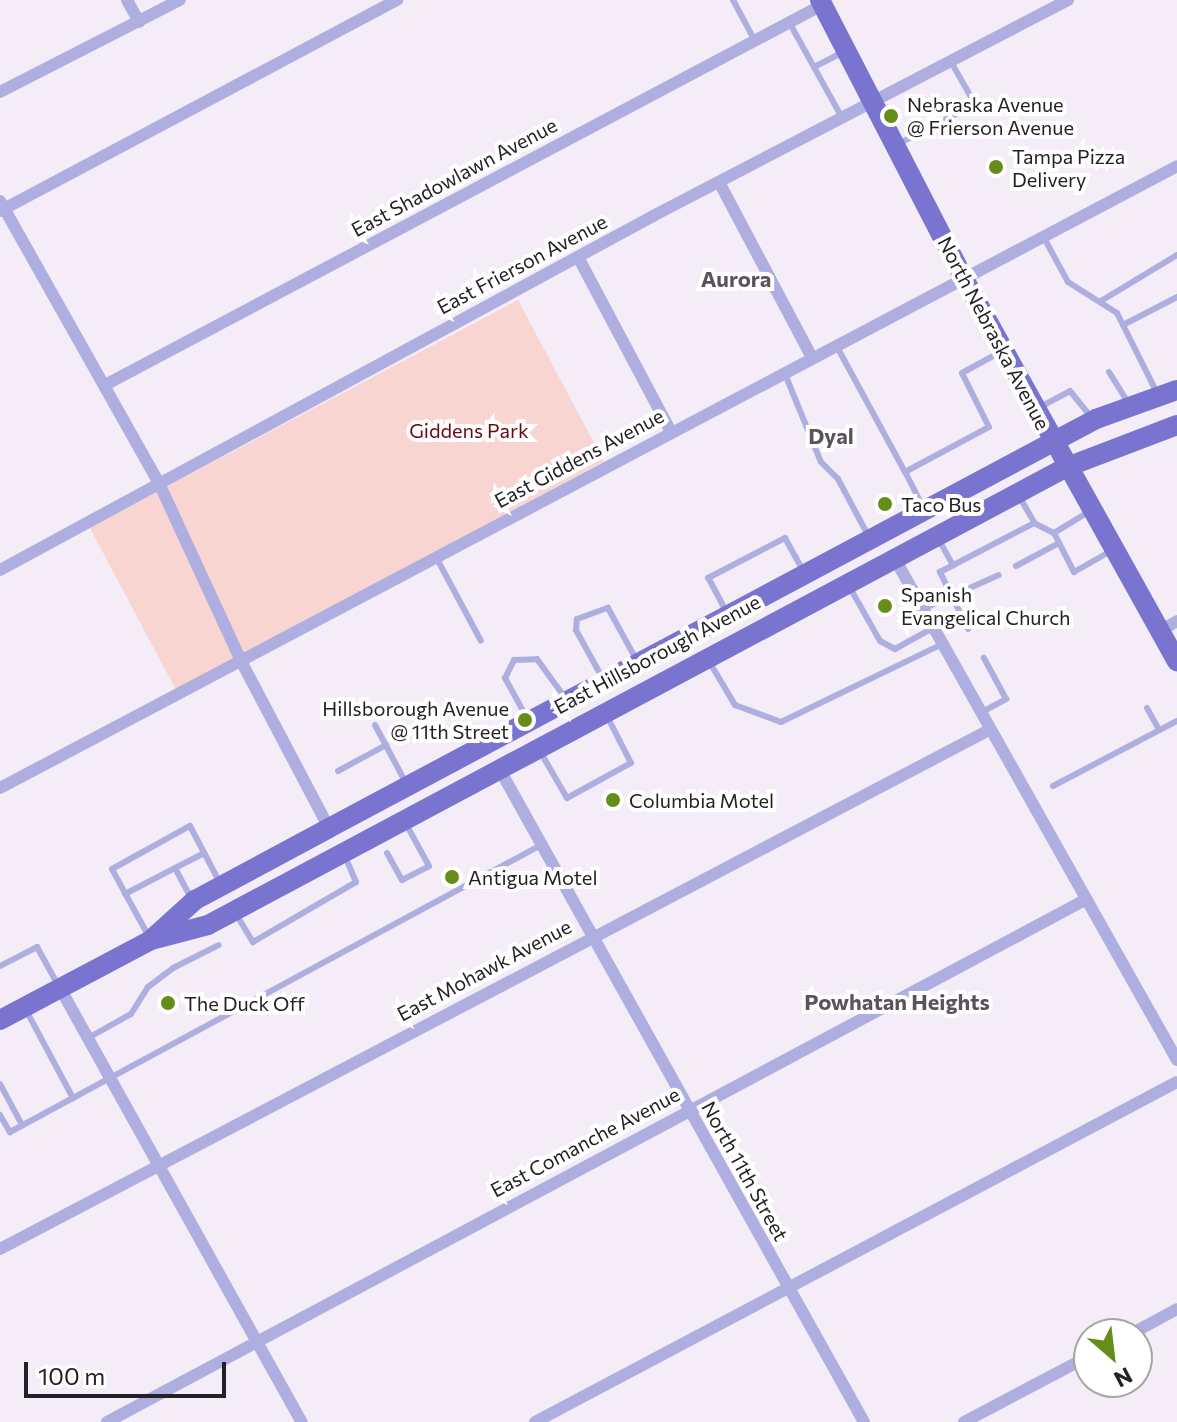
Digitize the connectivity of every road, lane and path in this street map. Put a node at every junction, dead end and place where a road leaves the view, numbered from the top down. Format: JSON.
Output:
{"nodes":[{"id":1,"x":127,"y":0,"type":"edge"},
{"id":2,"x":180,"y":0,"type":"edge"},
{"id":3,"x":397,"y":0,"type":"edge"},
{"id":4,"x":733,"y":0,"type":"edge"},
{"id":5,"x":1068,"y":0,"type":"edge"},
{"id":6,"x":821,"y":2,"type":"edge"},
{"id":7,"x":139,"y":22,"type":"junction"},
{"id":8,"x":789,"y":22,"type":"junction"},
{"id":9,"x":755,"y":41,"type":"junction"},
{"id":10,"x":846,"y":50,"type":"junction"},
{"id":11,"x":950,"y":60,"type":"junction"},
{"id":12,"x":814,"y":67,"type":"junction"},
{"id":13,"x":0,"y":92,"type":"edge"},
{"id":14,"x":872,"y":99,"type":"junction"},
{"id":15,"x":841,"y":116,"type":"junction"},
{"id":16,"x":895,"y":145,"type":"junction"},
{"id":17,"x":1177,"y":166,"type":"edge"},
{"id":18,"x":719,"y":182,"type":"junction"},
{"id":19,"x":1,"y":207,"type":"edge"},
{"id":20,"x":1043,"y":236,"type":"junction"},
{"id":21,"x":1177,"y":255,"type":"edge"},
{"id":22,"x":578,"y":257,"type":"junction"},
{"id":23,"x":963,"y":277,"type":"junction"},
{"id":24,"x":1177,"y":297,"type":"edge"},
{"id":25,"x":1101,"y":301,"type":"junction"},
{"id":26,"x":1123,"y":325,"type":"junction"},
{"id":27,"x":835,"y":344,"type":"junction"},
{"id":28,"x":1003,"y":350,"type":"junction"},
{"id":29,"x":811,"y":356,"type":"junction"},
{"id":30,"x":784,"y":371,"type":"junction"},
{"id":31,"x":1109,"y":372,"type":"dead end"},
{"id":32,"x":105,"y":385,"type":"junction"},
{"id":33,"x":1168,"y":394,"type":"edge"},
{"id":34,"x":1129,"y":406,"type":"junction"},
{"id":35,"x":1035,"y":409,"type":"junction"},
{"id":36,"x":1094,"y":421,"type":"junction"},
{"id":37,"x":1177,"y":425,"type":"edge"},
{"id":38,"x":671,"y":432,"type":"junction"},
{"id":39,"x":1053,"y":442,"type":"junction"},
{"id":40,"x":1067,"y":467,"type":"junction"},
{"id":41,"x":905,"y":472,"type":"junction"},
{"id":42,"x":158,"y":481,"type":"junction"},
{"id":43,"x":1018,"y":493,"type":"junction"},
{"id":44,"x":925,"y":510,"type":"junction"},
{"id":45,"x":1092,"y":510,"type":"junction"},
{"id":46,"x":1035,"y":524,"type":"junction"},
{"id":47,"x":1054,"y":533,"type":"junction"},
{"id":48,"x":937,"y":536,"type":"junction"},
{"id":49,"x":870,"y":540,"type":"junction"},
{"id":50,"x":1059,"y":543,"type":"junction"},
{"id":51,"x":1114,"y":550,"type":"junction"},
{"id":52,"x":436,"y":557,"type":"junction"},
{"id":53,"x":895,"y":559,"type":"junction"},
{"id":54,"x":953,"y":565,"type":"junction"},
{"id":55,"x":1016,"y":566,"type":"dead end"},
{"id":56,"x":0,"y":570,"type":"edge"},
{"id":57,"x":805,"y":574,"type":"junction"},
{"id":58,"x":999,"y":575,"type":"dead end"},
{"id":59,"x":848,"y":584,"type":"junction"},
{"id":60,"x":953,"y":599,"type":"junction"},
{"id":61,"x":923,"y":609,"type":"junction"},
{"id":62,"x":728,"y":615,"type":"junction"},
{"id":63,"x":1168,"y":626,"type":"edge"},
{"id":64,"x":933,"y":628,"type":"junction"},
{"id":65,"x":968,"y":629,"type":"dead end"},
{"id":66,"x":481,"y":641,"type":"dead end"},
{"id":67,"x":942,"y":644,"type":"junction"},
{"id":68,"x":984,"y":658,"type":"dead end"},
{"id":69,"x":708,"y":659,"type":"junction"},
{"id":70,"x":241,"y":661,"type":"junction"},
{"id":71,"x":1177,"y":661,"type":"edge"},
{"id":72,"x":638,"y":664,"type":"junction"},
{"id":73,"x":604,"y":682,"type":"junction"},
{"id":74,"x":646,"y":693,"type":"junction"},
{"id":75,"x":568,"y":702,"type":"junction"},
{"id":76,"x":1147,"y":708,"type":"dead end"},
{"id":77,"x":980,"y":713,"type":"junction"},
{"id":78,"x":606,"y":714,"type":"junction"},
{"id":79,"x":1177,"y":721,"type":"edge"},
{"id":80,"x":375,"y":725,"type":"dead end"},
{"id":81,"x":521,"y":727,"type":"junction"},
{"id":82,"x":989,"y":730,"type":"junction"},
{"id":83,"x":1159,"y":730,"type":"junction"},
{"id":84,"x":386,"y":745,"type":"junction"},
{"id":85,"x":539,"y":750,"type":"junction"},
{"id":86,"x":500,"y":770,"type":"junction"},
{"id":87,"x":338,"y":771,"type":"dead end"},
{"id":88,"x":408,"y":786,"type":"junction"},
{"id":89,"x":1053,"y":786,"type":"dead end"},
{"id":90,"x":0,"y":788,"type":"edge"},
{"id":91,"x":405,"y":821,"type":"junction"},
{"id":92,"x":329,"y":828,"type":"junction"},
{"id":93,"x":541,"y":845,"type":"junction"},
{"id":94,"x":204,"y":853,"type":"junction"},
{"id":95,"x":344,"y":853,"type":"junction"},
{"id":96,"x":387,"y":853,"type":"dead end"},
{"id":97,"x":175,"y":868,"type":"junction"},
{"id":98,"x":314,"y":869,"type":"junction"},
{"id":99,"x":221,"y":886,"type":"junction"},
{"id":100,"x":125,"y":894,"type":"junction"},
{"id":101,"x":1085,"y":900,"type":"junction"},
{"id":102,"x":193,"y":902,"type":"junction"},
{"id":103,"x":234,"y":911,"type":"junction"},
{"id":104,"x":590,"y":936,"type":"junction"},
{"id":105,"x":151,"y":940,"type":"junction"},
{"id":106,"x":219,"y":945,"type":"dead end"},
{"id":107,"x":0,"y":966,"type":"edge"},
{"id":108,"x":60,"y":988,"type":"junction"},
{"id":109,"x":24,"y":1007,"type":"junction"},
{"id":110,"x":0,"y":1020,"type":"edge"},
{"id":111,"x":88,"y":1038,"type":"junction"},
{"id":112,"x":1177,"y":1060,"type":"edge"},
{"id":113,"x":110,"y":1077,"type":"junction"},
{"id":114,"x":1177,"y":1082,"type":"edge"},
{"id":115,"x":0,"y":1084,"type":"edge"},
{"id":116,"x":73,"y":1098,"type":"junction"},
{"id":117,"x":687,"y":1110,"type":"junction"},
{"id":118,"x":0,"y":1115,"type":"edge"},
{"id":119,"x":22,"y":1125,"type":"junction"},
{"id":120,"x":10,"y":1132,"type":"junction"},
{"id":121,"x":0,"y":1137,"type":"edge"},
{"id":122,"x":159,"y":1164,"type":"junction"},
{"id":123,"x":0,"y":1249,"type":"edge"},
{"id":124,"x":787,"y":1287,"type":"junction"},
{"id":125,"x":1177,"y":1309,"type":"edge"},
{"id":126,"x":1153,"y":1322,"type":"edge"},
{"id":127,"x":258,"y":1341,"type":"junction"},
{"id":128,"x":1073,"y":1364,"type":"edge"},
{"id":129,"x":107,"y":1422,"type":"edge"},
{"id":130,"x":302,"y":1422,"type":"edge"},
{"id":131,"x":535,"y":1422,"type":"edge"},
{"id":132,"x":864,"y":1422,"type":"edge"},
{"id":133,"x":964,"y":1422,"type":"edge"}],
"edges":[{"from":1,"to":7,"type":"street"},
{"from":2,"to":7,"type":"street"},
{"from":3,"to":19,"type":"street"},
{"from":4,"to":9,"type":"lane"},
{"from":5,"to":11,"type":"street","name":"East Frierson Avenue"},
{"from":6,"to":8,"type":"street","name":"East Shadowlawn Avenue"},
{"from":6,"to":10,"type":"main road","name":"North Nebraska Avenue"},
{"from":7,"to":13,"type":"street"},
{"from":8,"to":9,"type":"street","name":"East Shadowlawn Avenue"},
{"from":8,"to":12,"type":"lane"},
{"from":9,"to":32,"type":"street","name":"East Shadowlawn Avenue"},
{"from":10,"to":12,"type":"lane"},
{"from":10,"to":14,"type":"main road","name":"North Nebraska Avenue"},
{"from":11,"to":14,"type":"street","name":"East Frierson Avenue"},
{"from":11,"to":16,"type":"lane"},
{"from":12,"to":15,"type":"lane"},
{"from":14,"to":15,"type":"street","name":"East Frierson Avenue"},
{"from":14,"to":16,"type":"main road","name":"North Nebraska Avenue"},
{"from":15,"to":18,"type":"street","name":"East Frierson Avenue"},
{"from":16,"to":23,"type":"main road","name":"North Nebraska Avenue"},
{"from":17,"to":20,"type":"street","name":"East Giddens Avenue"},
{"from":18,"to":22,"type":"street","name":"East Frierson Avenue"},
{"from":18,"to":29,"type":"street"},
{"from":19,"to":32,"type":"street"},
{"from":20,"to":23,"type":"street","name":"East Giddens Avenue"},
{"from":20,"to":25,"type":"lane"},
{"from":21,"to":25,"type":"lane"},
{"from":22,"to":38,"type":"street"},
{"from":22,"to":42,"type":"street","name":"East Frierson Avenue"},
{"from":23,"to":27,"type":"street","name":"East Giddens Avenue"},
{"from":23,"to":28,"type":"main road","name":"North Nebraska Avenue"},
{"from":24,"to":26,"type":"lane"},
{"from":25,"to":26,"type":"lane"},
{"from":26,"to":33,"type":"lane"},
{"from":27,"to":29,"type":"street","name":"East Giddens Avenue"},
{"from":27,"to":41,"type":"lane"},
{"from":28,"to":35,"type":"main road","name":"North Nebraska Avenue"},
{"from":28,"to":41,"type":"lane"},
{"from":29,"to":30,"type":"street","name":"East Giddens Avenue"},
{"from":30,"to":38,"type":"street","name":"East Giddens Avenue"},
{"from":30,"to":49,"type":"lane"},
{"from":31,"to":34,"type":"lane"},
{"from":32,"to":42,"type":"street"},
{"from":33,"to":34,"type":"main road","name":"East Hillsborough Avenue"},
{"from":34,"to":36,"type":"main road","name":"East Hillsborough Avenue"},
{"from":35,"to":36,"type":"lane"},
{"from":35,"to":39,"type":"main road","name":"North Nebraska Avenue"},
{"from":36,"to":39,"type":"main road","name":"East Hillsborough Avenue"},
{"from":37,"to":40,"type":"main road","name":"East Hillsborough Avenue"},
{"from":38,"to":52,"type":"street","name":"East Giddens Avenue"},
{"from":39,"to":40,"type":"main road","name":"North Nebraska Avenue"},
{"from":39,"to":44,"type":"main road","name":"East Hillsborough Avenue"},
{"from":40,"to":43,"type":"main road","name":"East Hillsborough Avenue"},
{"from":40,"to":45,"type":"main road","name":"North Nebraska Avenue"},
{"from":41,"to":44,"type":"lane"},
{"from":42,"to":56,"type":"street","name":"East Frierson Avenue"},
{"from":42,"to":70,"type":"street"},
{"from":43,"to":46,"type":"lane"},
{"from":43,"to":48,"type":"main road","name":"East Hillsborough Avenue"},
{"from":44,"to":49,"type":"main road","name":"East Hillsborough Avenue"},
{"from":45,"to":47,"type":"lane"},
{"from":45,"to":51,"type":"main road","name":"North Nebraska Avenue"},
{"from":46,"to":47,"type":"lane"},
{"from":46,"to":54,"type":"lane"},
{"from":47,"to":50,"type":"lane"},
{"from":48,"to":53,"type":"main road","name":"East Hillsborough Avenue"},
{"from":48,"to":54,"type":"lane"},
{"from":49,"to":57,"type":"main road","name":"East Hillsborough Avenue"},
{"from":50,"to":51,"type":"lane"},
{"from":50,"to":55,"type":"lane"},
{"from":51,"to":63,"type":"main road","name":"North Nebraska Avenue"},
{"from":52,"to":66,"type":"lane"},
{"from":52,"to":70,"type":"street","name":"East Giddens Avenue"},
{"from":53,"to":59,"type":"main road","name":"East Hillsborough Avenue"},
{"from":53,"to":61,"type":"street"},
{"from":54,"to":60,"type":"lane"},
{"from":57,"to":62,"type":"main road","name":"East Hillsborough Avenue"},
{"from":57,"to":62,"type":"lane"},
{"from":58,"to":60,"type":"lane"},
{"from":59,"to":64,"type":"lane"},
{"from":59,"to":69,"type":"main road","name":"East Hillsborough Avenue"},
{"from":60,"to":61,"type":"lane"},
{"from":60,"to":65,"type":"lane"},
{"from":61,"to":64,"type":"street"},
{"from":62,"to":72,"type":"main road","name":"East Hillsborough Avenue"},
{"from":62,"to":74,"type":"main road"},
{"from":63,"to":71,"type":"main road","name":"North Nebraska Avenue"},
{"from":64,"to":67,"type":"street"},
{"from":67,"to":69,"type":"lane"},
{"from":67,"to":77,"type":"street"},
{"from":68,"to":77,"type":"lane"},
{"from":69,"to":74,"type":"main road","name":"East Hillsborough Avenue"},
{"from":70,"to":90,"type":"street","name":"East Giddens Avenue"},
{"from":70,"to":92,"type":"street"},
{"from":72,"to":73,"type":"main road","name":"East Hillsborough Avenue"},
{"from":72,"to":73,"type":"lane"},
{"from":73,"to":75,"type":"main road","name":"East Hillsborough Avenue"},
{"from":74,"to":78,"type":"main road","name":"East Hillsborough Avenue"},
{"from":75,"to":81,"type":"main road","name":"East Hillsborough Avenue"},
{"from":75,"to":81,"type":"lane"},
{"from":76,"to":83,"type":"lane"},
{"from":77,"to":82,"type":"street"},
{"from":78,"to":85,"type":"main road","name":"East Hillsborough Avenue"},
{"from":78,"to":85,"type":"lane"},
{"from":79,"to":83,"type":"lane"},
{"from":80,"to":84,"type":"lane"},
{"from":81,"to":86,"type":"main road"},
{"from":81,"to":88,"type":"main road","name":"East Hillsborough Avenue"},
{"from":82,"to":101,"type":"street"},
{"from":82,"to":104,"type":"street","name":"East Mohawk Avenue"},
{"from":83,"to":89,"type":"lane"},
{"from":84,"to":87,"type":"lane"},
{"from":84,"to":88,"type":"lane"},
{"from":85,"to":86,"type":"main road","name":"East Hillsborough Avenue"},
{"from":86,"to":91,"type":"main road","name":"East Hillsborough Avenue"},
{"from":86,"to":93,"type":"street","name":"North 11th Street"},
{"from":88,"to":92,"type":"main road","name":"East Hillsborough Avenue"},
{"from":91,"to":95,"type":"main road","name":"East Hillsborough Avenue"},
{"from":91,"to":96,"type":"lane"},
{"from":92,"to":98,"type":"main road"},
{"from":92,"to":99,"type":"main road","name":"East Hillsborough Avenue"},
{"from":93,"to":104,"type":"street","name":"North 11th Street"},
{"from":93,"to":113,"type":"lane"},
{"from":94,"to":97,"type":"lane"},
{"from":94,"to":99,"type":"lane"},
{"from":94,"to":100,"type":"lane"},
{"from":95,"to":98,"type":"main road","name":"East Hillsborough Avenue"},
{"from":95,"to":103,"type":"lane"},
{"from":97,"to":100,"type":"lane"},
{"from":97,"to":102,"type":"lane"},
{"from":98,"to":103,"type":"main road","name":"East Hillsborough Avenue"},
{"from":99,"to":102,"type":"main road","name":"East Hillsborough Avenue"},
{"from":100,"to":105,"type":"lane"},
{"from":101,"to":112,"type":"street"},
{"from":101,"to":117,"type":"street","name":"East Comanche Avenue"},
{"from":102,"to":105,"type":"main road","name":"East Hillsborough Avenue"},
{"from":103,"to":105,"type":"main road","name":"East Hillsborough Avenue"},
{"from":104,"to":117,"type":"street","name":"North 11th Street"},
{"from":104,"to":122,"type":"street","name":"East Mohawk Avenue"},
{"from":105,"to":108,"type":"main road","name":"East Hillsborough Avenue"},
{"from":106,"to":111,"type":"lane"},
{"from":107,"to":108,"type":"lane"},
{"from":108,"to":109,"type":"main road","name":"East Hillsborough Avenue"},
{"from":108,"to":111,"type":"street"},
{"from":109,"to":110,"type":"main road","name":"East Hillsborough Avenue"},
{"from":109,"to":116,"type":"lane"},
{"from":111,"to":113,"type":"street"},
{"from":113,"to":116,"type":"lane"},
{"from":113,"to":122,"type":"street"},
{"from":114,"to":124,"type":"street"},
{"from":115,"to":119,"type":"lane"},
{"from":116,"to":119,"type":"lane"},
{"from":117,"to":124,"type":"street","name":"North 11th Street"},
{"from":117,"to":127,"type":"street","name":"East Comanche Avenue"},
{"from":118,"to":120,"type":"lane"},
{"from":119,"to":120,"type":"lane"},
{"from":120,"to":121,"type":"lane"},
{"from":122,"to":123,"type":"street","name":"East Mohawk Avenue"},
{"from":122,"to":127,"type":"street"},
{"from":124,"to":131,"type":"street"},
{"from":124,"to":132,"type":"street","name":"North 11th Street"},
{"from":125,"to":126,"type":"street"},
{"from":127,"to":129,"type":"street","name":"East Comanche Avenue"},
{"from":127,"to":130,"type":"street"},
{"from":128,"to":133,"type":"street"}]}
